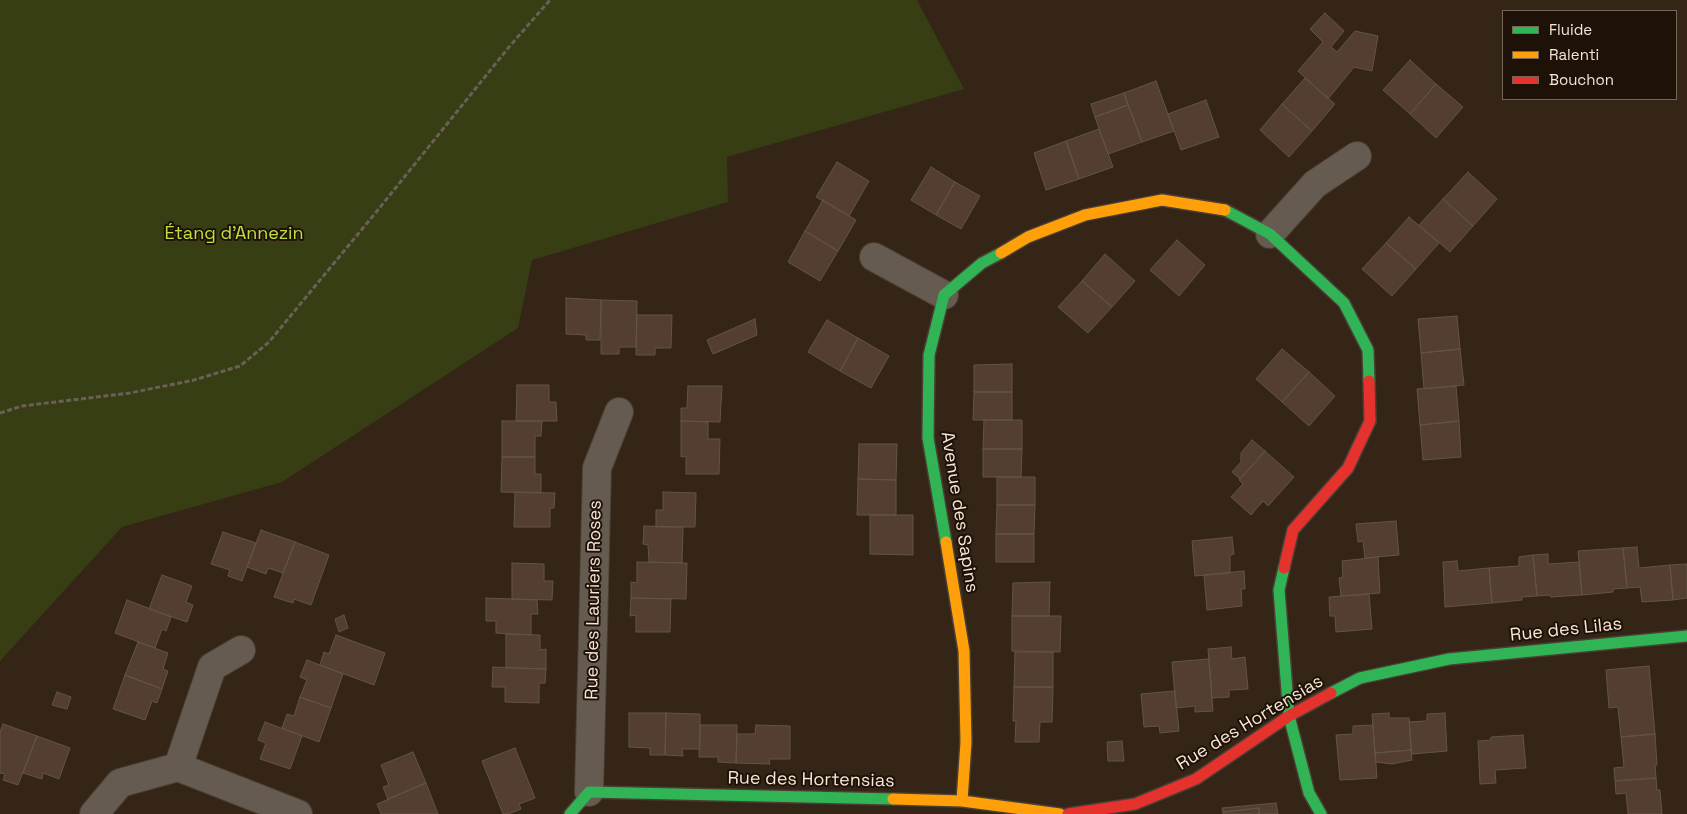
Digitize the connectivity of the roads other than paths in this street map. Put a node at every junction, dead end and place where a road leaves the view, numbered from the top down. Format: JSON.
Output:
{"nodes":[{"id":1,"x":1357,"y":156,"type":"dead end"},
{"id":2,"x":1270,"y":234,"type":"junction"},
{"id":3,"x":874,"y":257,"type":"dead end"},
{"id":4,"x":944,"y":295,"type":"junction"},
{"id":5,"x":619,"y":412,"type":"dead end"},
{"id":6,"x":1687,"y":636,"type":"edge"},
{"id":7,"x":241,"y":650,"type":"dead end"},
{"id":8,"x":1449,"y":659,"type":"joint"},
{"id":9,"x":1289,"y":716,"type":"junction"},
{"id":10,"x":178,"y":767,"type":"junction"},
{"id":11,"x":589,"y":792,"type":"junction"},
{"id":12,"x":962,"y":801,"type":"junction"},
{"id":13,"x":94,"y":814,"type":"edge"},
{"id":14,"x":298,"y":814,"type":"edge"},
{"id":15,"x":570,"y":814,"type":"edge"},
{"id":16,"x":1060,"y":814,"type":"edge"},
{"id":17,"x":1068,"y":814,"type":"edge"},
{"id":18,"x":1321,"y":814,"type":"edge"}],
"edges":[{"from":1,"to":2,"type":"street"},
{"from":2,"to":4,"type":"street"},
{"from":2,"to":9,"type":"street"},
{"from":3,"to":4,"type":"street"},
{"from":4,"to":12,"type":"street","name":"Avenue des Sapins"},
{"from":5,"to":11,"type":"street","name":"Rue des Lauriers Roses"},
{"from":6,"to":8,"type":"street","name":"Rue des Lilas"},
{"from":7,"to":10,"type":"street"},
{"from":8,"to":9,"type":"street","name":"Rue des Hortensias"},
{"from":9,"to":17,"type":"street","name":"Rue des Hortensias"},
{"from":9,"to":18,"type":"street"},
{"from":10,"to":13,"type":"street"},
{"from":10,"to":14,"type":"street"},
{"from":11,"to":12,"type":"street","name":"Rue des Hortensias"},
{"from":11,"to":15,"type":"street"},
{"from":12,"to":16,"type":"street","name":"Rue des Hortensias"}]}
